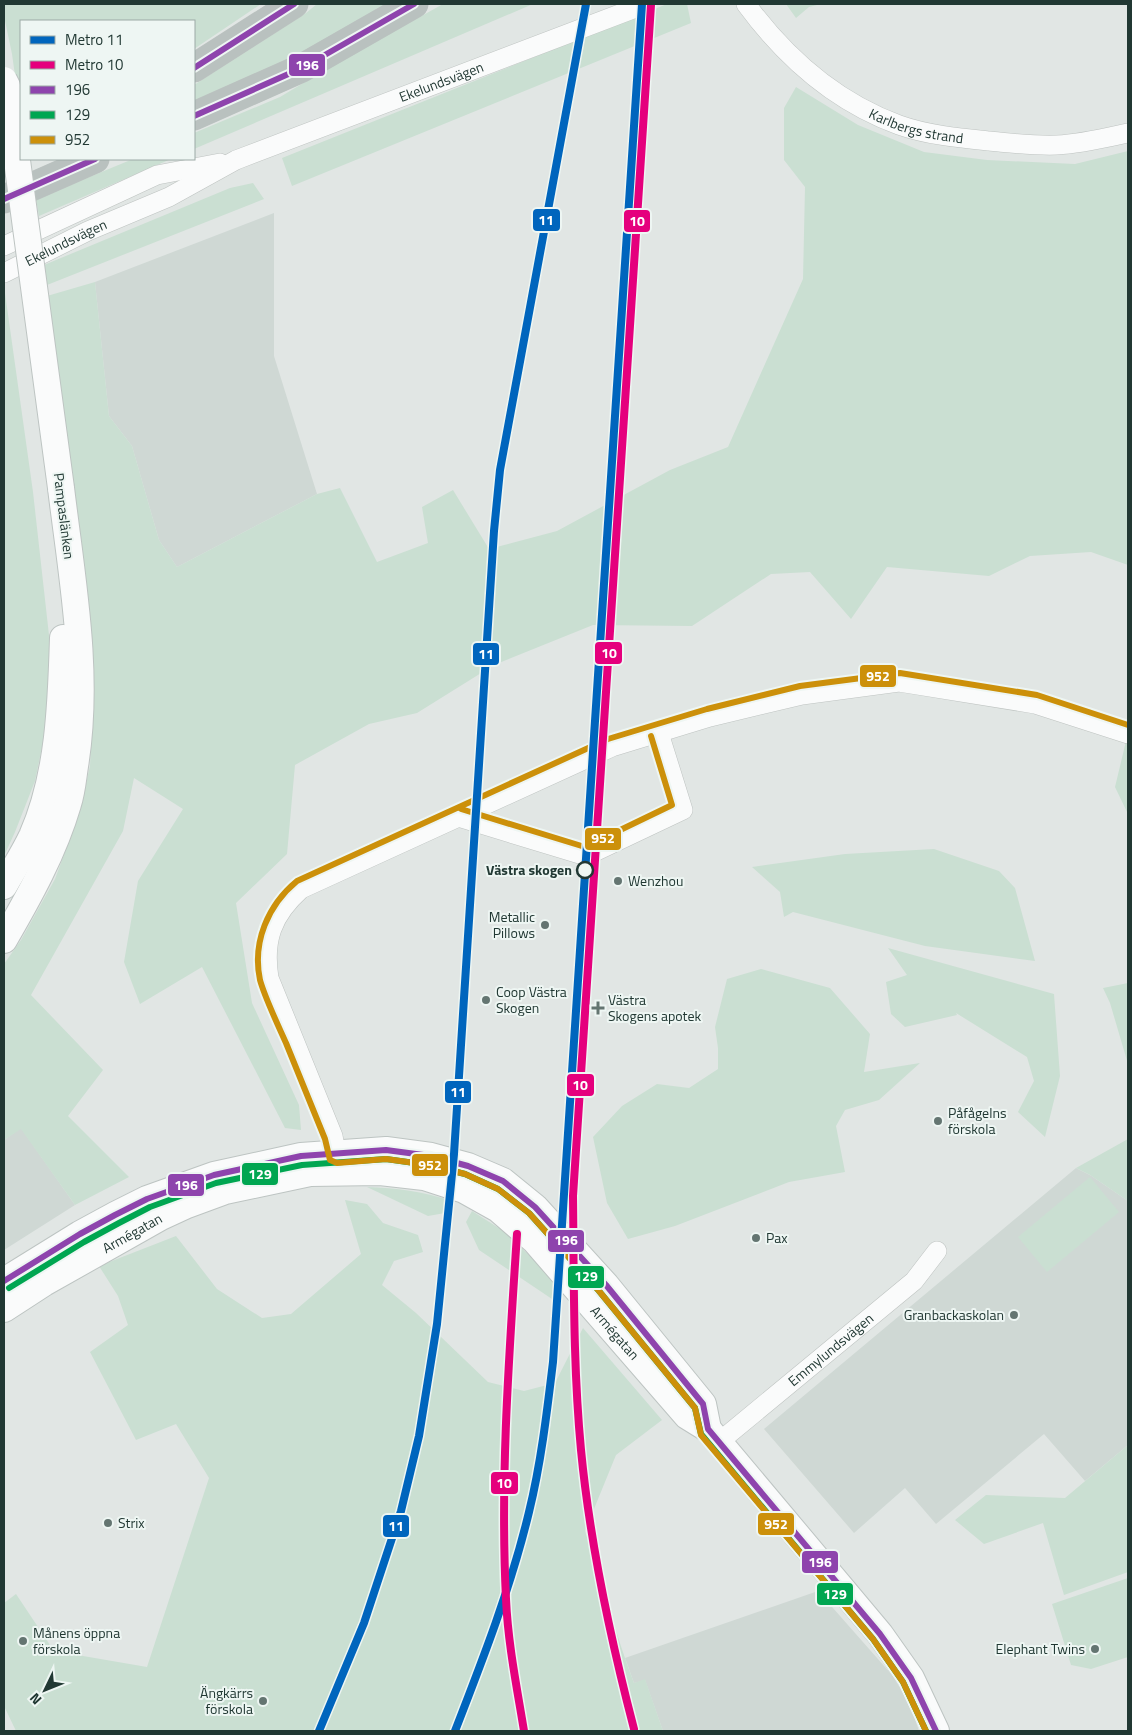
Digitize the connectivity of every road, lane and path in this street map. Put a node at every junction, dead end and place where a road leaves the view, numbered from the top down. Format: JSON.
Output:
{"nodes":[{"id":1,"x":294,"y":4,"type":"edge"},
{"id":2,"x":414,"y":4,"type":"edge"},
{"id":3,"x":646,"y":4,"type":"edge"},
{"id":4,"x":746,"y":4,"type":"edge"},
{"id":5,"x":195,"y":67,"type":"edge"},
{"id":6,"x":4,"y":80,"type":"edge"},
{"id":7,"x":195,"y":116,"type":"edge"},
{"id":8,"x":1128,"y":133,"type":"edge"},
{"id":9,"x":20,"y":157,"type":"edge"},
{"id":10,"x":93,"y":160,"type":"edge"},
{"id":11,"x":236,"y":160,"type":"junction"},
{"id":12,"x":4,"y":164,"type":"edge"},
{"id":13,"x":4,"y":177,"type":"edge"},
{"id":14,"x":4,"y":199,"type":"edge"},
{"id":15,"x":4,"y":246,"type":"edge"},
{"id":16,"x":4,"y":273,"type":"edge"},
{"id":17,"x":54,"y":489,"type":"junction"},
{"id":18,"x":659,"y":733,"type":"junction"},
{"id":19,"x":1128,"y":734,"type":"edge"},
{"id":20,"x":458,"y":817,"type":"junction"},
{"id":21,"x":4,"y":886,"type":"edge"},
{"id":22,"x":4,"y":940,"type":"edge"},
{"id":23,"x":338,"y":1164,"type":"junction"},
{"id":24,"x":154,"y":1208,"type":"junction"},
{"id":25,"x":936,"y":1252,"type":"dead end"},
{"id":26,"x":4,"y":1281,"type":"edge"},
{"id":27,"x":4,"y":1308,"type":"edge"},
{"id":28,"x":713,"y":1435,"type":"junction"},
{"id":29,"x":936,"y":1731,"type":"edge"}],
"edges":[{"from":1,"to":5,"type":"highway"},
{"from":2,"to":7,"type":"highway"},
{"from":3,"to":11,"type":"street","name":"Ekelundsvägen"},
{"from":4,"to":8,"type":"street","name":"Karlbergs strand"},
{"from":6,"to":17,"type":"main road","name":"Pampaslänken","bridge":true},
{"from":9,"to":12,"type":"highway"},
{"from":10,"to":14,"type":"highway"},
{"from":11,"to":15,"type":"street","name":"Ekelundsvägen"},
{"from":11,"to":16,"type":"street","name":"Ekelundsvägen"},
{"from":13,"to":17,"type":"main road","name":"Pampaslänken"},
{"from":17,"to":21,"type":"main road","name":"Pampaslänken"},
{"from":17,"to":22,"type":"main road","name":"Pampaslänken"},
{"from":18,"to":19,"type":"street"},
{"from":18,"to":20,"type":"street"},
{"from":18,"to":20,"type":"street"},
{"from":20,"to":23,"type":"street"},
{"from":23,"to":24,"type":"main road","name":"Armégatan"},
{"from":23,"to":28,"type":"main road","name":"Armégatan"},
{"from":24,"to":26,"type":"main road","name":"Armégatan"},
{"from":24,"to":27,"type":"main road","name":"Armégatan"},
{"from":25,"to":28,"type":"street","name":"Emmylundsvägen"},
{"from":28,"to":29,"type":"main road","name":"Armégatan"}]}
